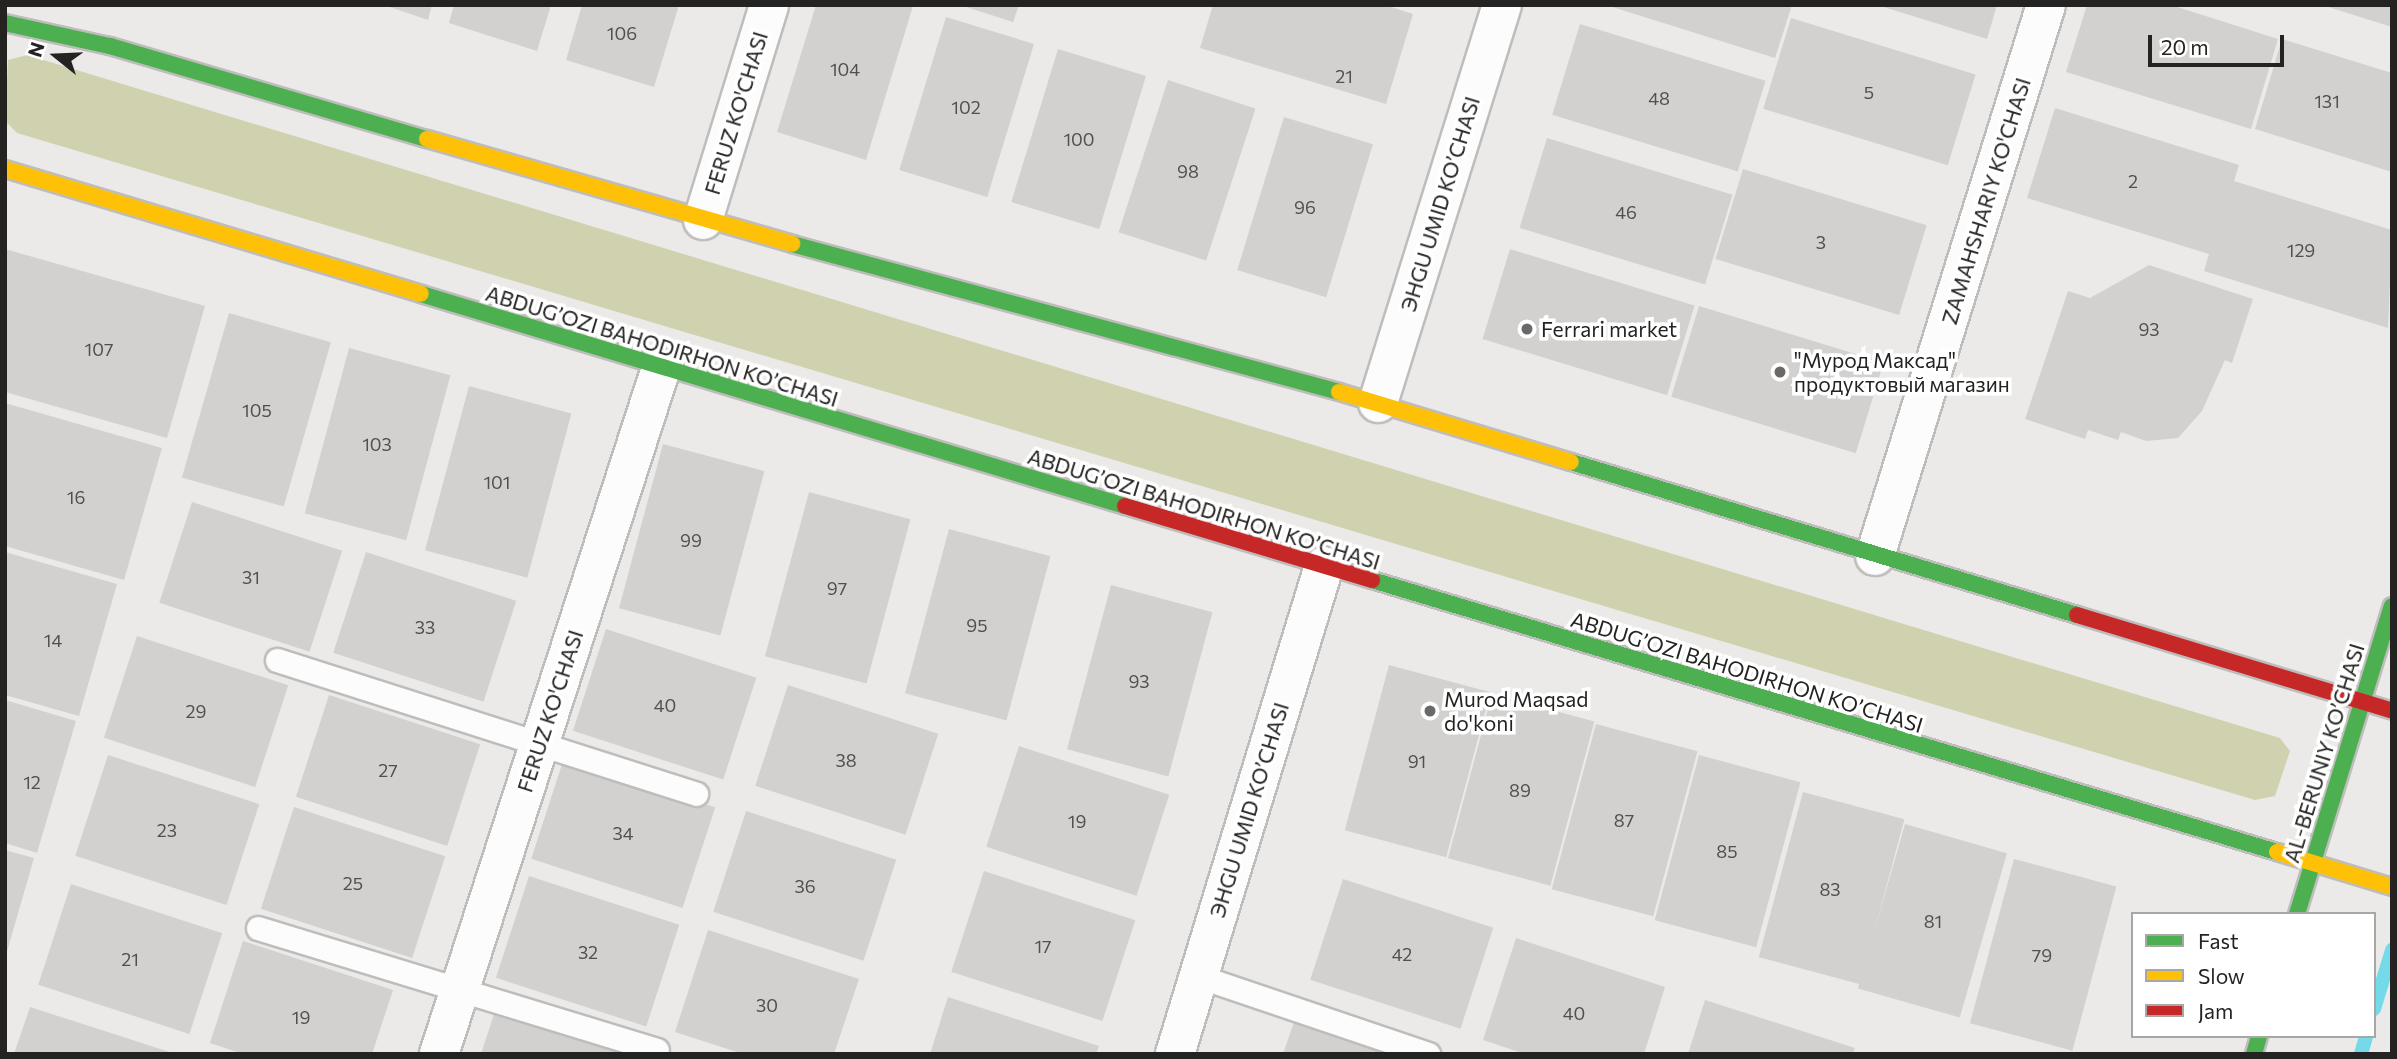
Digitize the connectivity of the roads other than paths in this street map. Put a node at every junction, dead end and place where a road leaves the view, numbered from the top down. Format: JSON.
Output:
{"nodes":[{"id":1,"x":769,"y":5,"type":"edge"},
{"id":2,"x":1502,"y":5,"type":"edge"},
{"id":3,"x":2046,"y":5,"type":"edge"},
{"id":4,"x":5,"y":23,"type":"edge"},
{"id":5,"x":5,"y":169,"type":"edge"},
{"id":6,"x":703,"y":220,"type":"junction"},
{"id":7,"x":662,"y":368,"type":"junction"},
{"id":8,"x":1378,"y":403,"type":"junction"},
{"id":9,"x":1875,"y":556,"type":"junction"},
{"id":10,"x":1324,"y":566,"type":"junction"},
{"id":11,"x":2392,"y":606,"type":"edge"},
{"id":12,"x":278,"y":660,"type":"dead end"},
{"id":13,"x":2360,"y":703,"type":"junction"},
{"id":14,"x":2392,"y":711,"type":"edge"},
{"id":15,"x":540,"y":742,"type":"junction"},
{"id":16,"x":696,"y":794,"type":"dead end"},
{"id":17,"x":2312,"y":863,"type":"junction"},
{"id":18,"x":2392,"y":887,"type":"edge"},
{"id":19,"x":2298,"y":912,"type":"edge"},
{"id":20,"x":258,"y":928,"type":"dead end"},
{"id":21,"x":1198,"y":976,"type":"junction"},
{"id":22,"x":459,"y":991,"type":"junction"},
{"id":23,"x":657,"y":1050,"type":"dead end"},
{"id":24,"x":439,"y":1054,"type":"edge"},
{"id":25,"x":1175,"y":1054,"type":"edge"},
{"id":26,"x":1428,"y":1054,"type":"edge"}],
"edges":[{"from":1,"to":6,"type":"street","name":"FERUZ KO'CHASI"},
{"from":2,"to":8,"type":"street","name":"ЭHGU UMID KO’CHASI"},
{"from":3,"to":9,"type":"street","name":"ZAMAHSHARIY KO'CHASI"},
{"from":4,"to":6,"type":"main road"},
{"from":5,"to":7,"type":"main road","name":"ABDUG’OZI BAHODIRHON KO’CHASI"},
{"from":6,"to":8,"type":"main road"},
{"from":7,"to":10,"type":"main road","name":"ABDUG’OZI BAHODIRHON KO’CHASI"},
{"from":7,"to":15,"type":"street","name":"FERUZ KO'CHASI"},
{"from":8,"to":9,"type":"main road"},
{"from":9,"to":13,"type":"main road"},
{"from":10,"to":17,"type":"main road","name":"ABDUG’OZI BAHODIRHON KO’CHASI"},
{"from":10,"to":21,"type":"street","name":"ЭHGU UMID KO’CHASI"},
{"from":11,"to":13,"type":"main road","name":"AL-BERUNIY KO’CHASI"},
{"from":12,"to":15,"type":"lane"},
{"from":13,"to":14,"type":"main road"},
{"from":13,"to":17,"type":"main road","name":"AL-BERUNIY KO’CHASI"},
{"from":15,"to":16,"type":"lane"},
{"from":15,"to":22,"type":"street","name":"FERUZ KO'CHASI"},
{"from":17,"to":18,"type":"main road","name":"ABDUG’OZI BAHODIRHON KO’CHASI"},
{"from":17,"to":19,"type":"main road","name":"AL-BERUNIY KO’CHASI"},
{"from":20,"to":22,"type":"lane"},
{"from":21,"to":25,"type":"street","name":"ЭHGU UMID KO’CHASI"},
{"from":21,"to":26,"type":"lane"},
{"from":22,"to":23,"type":"lane"},
{"from":22,"to":24,"type":"street","name":"FERUZ KO'CHASI"}]}
